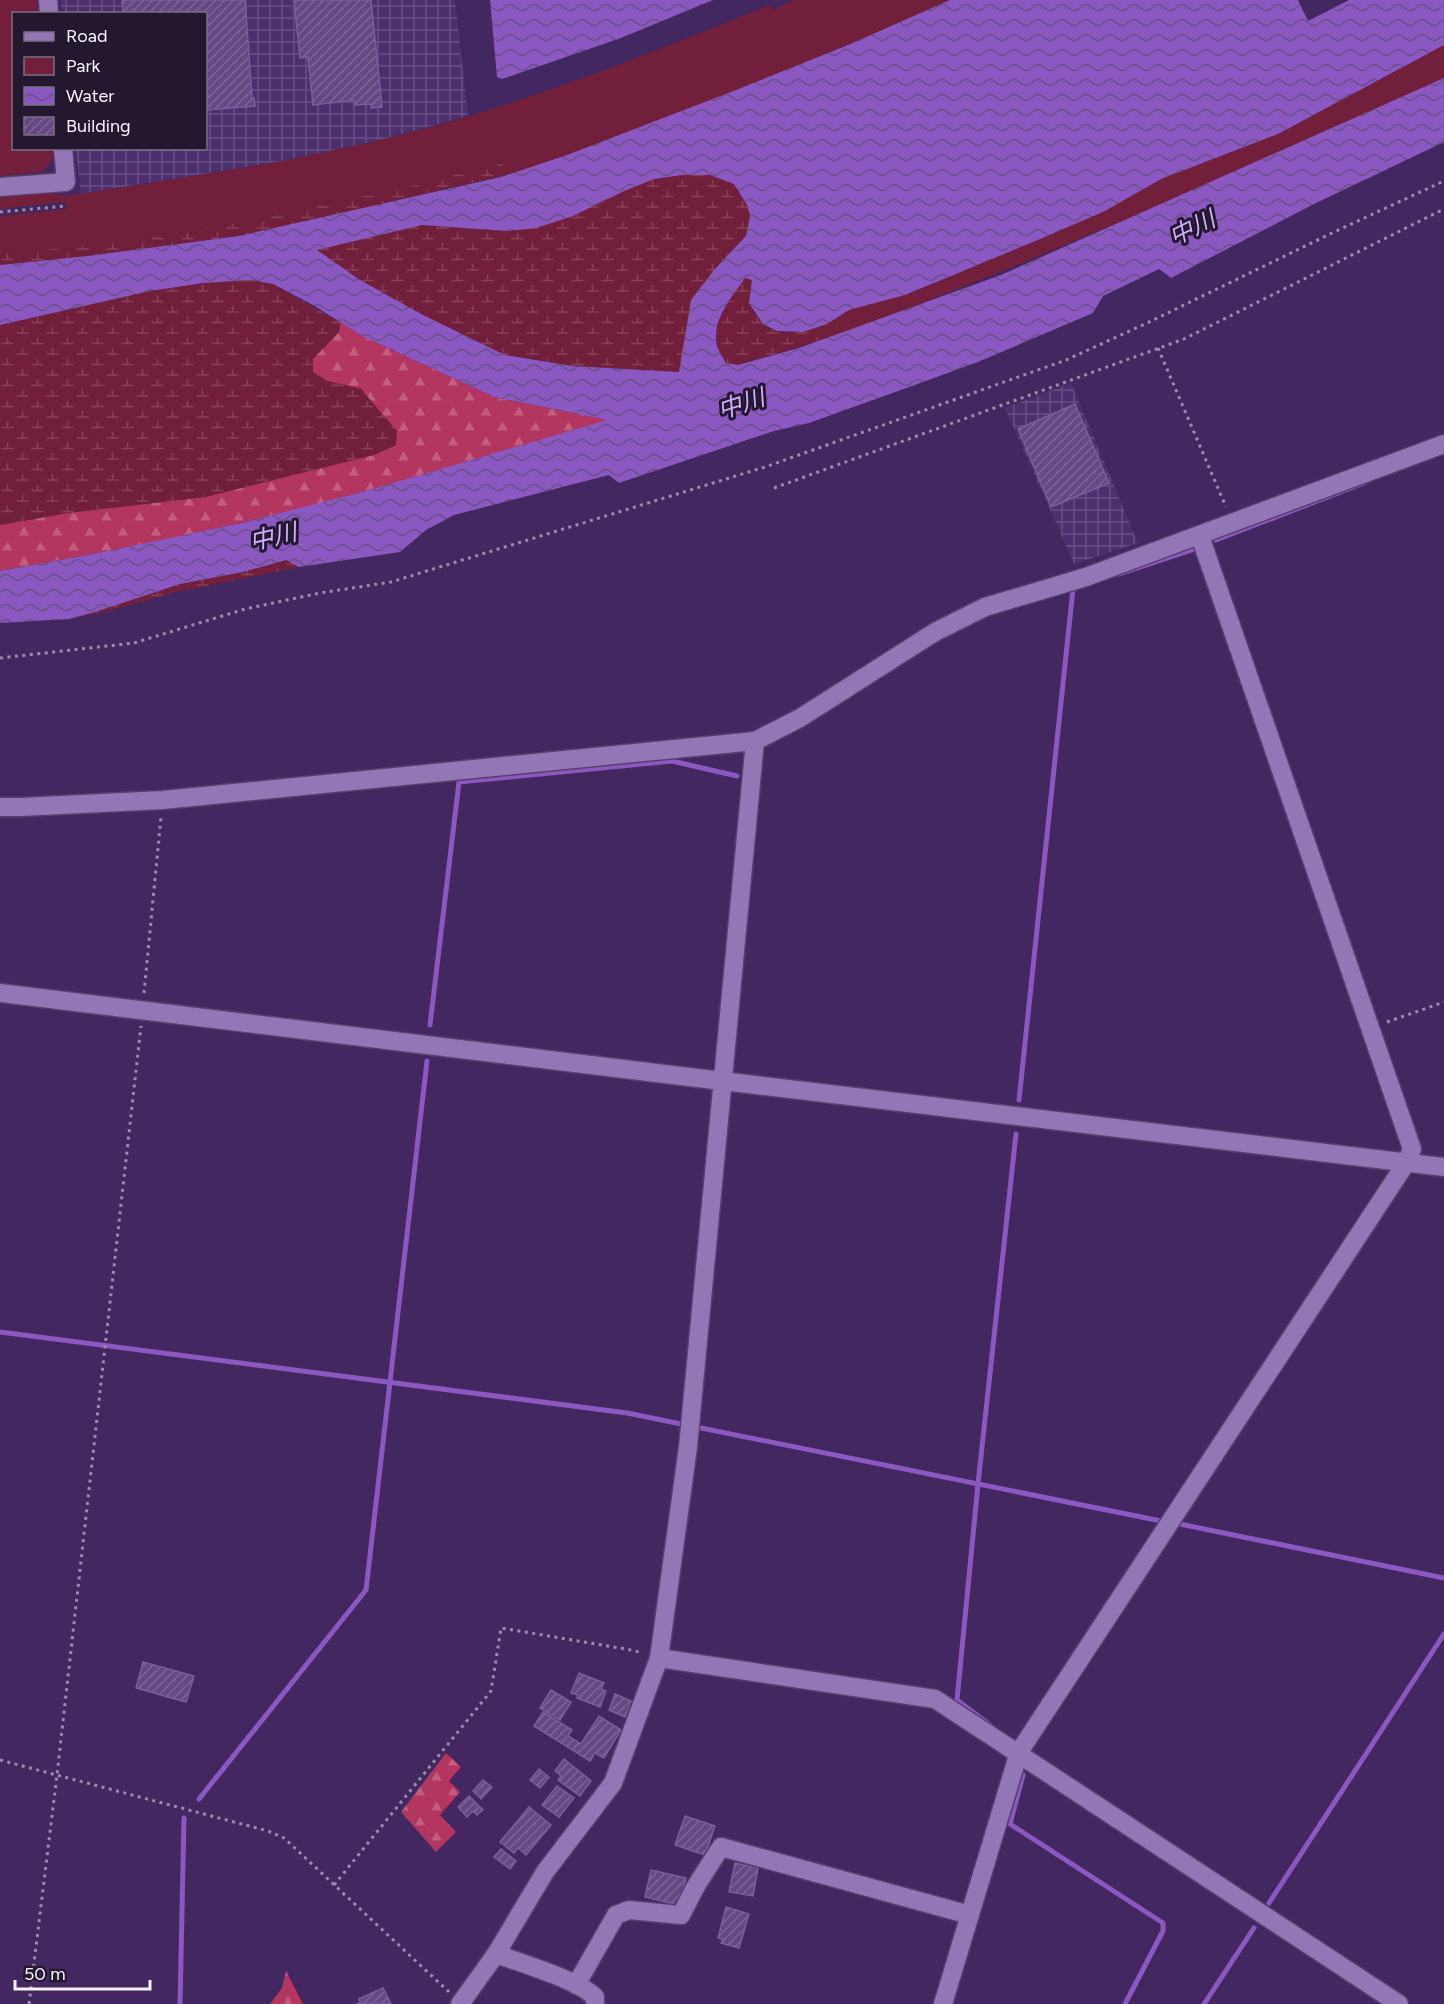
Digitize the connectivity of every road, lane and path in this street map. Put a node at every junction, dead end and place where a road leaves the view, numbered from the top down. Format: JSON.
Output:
{"nodes":[{"id":1,"x":63,"y":150,"type":"edge"},
{"id":2,"x":1444,"y":181,"type":"edge"},
{"id":3,"x":0,"y":187,"type":"edge"},
{"id":4,"x":66,"y":206,"type":"dead end"},
{"id":5,"x":1444,"y":209,"type":"edge"},
{"id":6,"x":0,"y":212,"type":"edge"},
{"id":7,"x":1158,"y":348,"type":"junction"},
{"id":8,"x":1444,"y":444,"type":"edge"},
{"id":9,"x":774,"y":488,"type":"dead end"},
{"id":10,"x":1233,"y":522,"type":"junction"},
{"id":11,"x":1200,"y":536,"type":"junction"},
{"id":12,"x":0,"y":658,"type":"edge"},
{"id":13,"x":755,"y":741,"type":"junction"},
{"id":14,"x":163,"y":800,"type":"junction"},
{"id":15,"x":0,"y":807,"type":"edge"},
{"id":16,"x":0,"y":993,"type":"edge"},
{"id":17,"x":1444,"y":1002,"type":"edge"},
{"id":18,"x":142,"y":1011,"type":"junction"},
{"id":19,"x":1371,"y":1028,"type":"junction"},
{"id":20,"x":722,"y":1082,"type":"junction"},
{"id":21,"x":1406,"y":1162,"type":"junction"},
{"id":22,"x":1444,"y":1167,"type":"edge"},
{"id":23,"x":658,"y":1659,"type":"junction"},
{"id":24,"x":1019,"y":1752,"type":"junction"},
{"id":25,"x":0,"y":1760,"type":"edge"},
{"id":26,"x":57,"y":1775,"type":"junction"},
{"id":27,"x":334,"y":1885,"type":"junction"},
{"id":28,"x":970,"y":1915,"type":"junction"},
{"id":29,"x":496,"y":1954,"type":"junction"},
{"id":30,"x":576,"y":1984,"type":"junction"},
{"id":31,"x":460,"y":2003,"type":"edge"},
{"id":32,"x":29,"y":2004,"type":"edge"},
{"id":33,"x":595,"y":2004,"type":"edge"},
{"id":34,"x":943,"y":2004,"type":"edge"},
{"id":35,"x":1399,"y":2004,"type":"edge"}],
"edges":[{"from":1,"to":3,"type":"street"},
{"from":2,"to":12,"type":"path"},
{"from":4,"to":6,"type":"path"},
{"from":5,"to":7,"type":"path"},
{"from":7,"to":9,"type":"path"},
{"from":7,"to":10,"type":"path"},
{"from":8,"to":10,"type":"street"},
{"from":10,"to":11,"type":"street"},
{"from":11,"to":13,"type":"street"},
{"from":11,"to":19,"type":"street"},
{"from":13,"to":14,"type":"street"},
{"from":13,"to":20,"type":"street"},
{"from":14,"to":15,"type":"street"},
{"from":14,"to":18,"type":"path"},
{"from":16,"to":18,"type":"street"},
{"from":17,"to":19,"type":"path"},
{"from":18,"to":20,"type":"street"},
{"from":18,"to":26,"type":"path"},
{"from":19,"to":21,"type":"street"},
{"from":20,"to":21,"type":"street"},
{"from":20,"to":23,"type":"street"},
{"from":21,"to":22,"type":"street"},
{"from":21,"to":24,"type":"street"},
{"from":23,"to":24,"type":"street"},
{"from":23,"to":27,"type":"path"},
{"from":23,"to":29,"type":"street"},
{"from":24,"to":28,"type":"street"},
{"from":24,"to":35,"type":"street"},
{"from":25,"to":26,"type":"path"},
{"from":26,"to":27,"type":"path"},
{"from":26,"to":32,"type":"path"},
{"from":27,"to":31,"type":"path"},
{"from":28,"to":30,"type":"street"},
{"from":28,"to":34,"type":"street"},
{"from":29,"to":30,"type":"street"},
{"from":29,"to":31,"type":"street"},
{"from":30,"to":33,"type":"street"}]}
